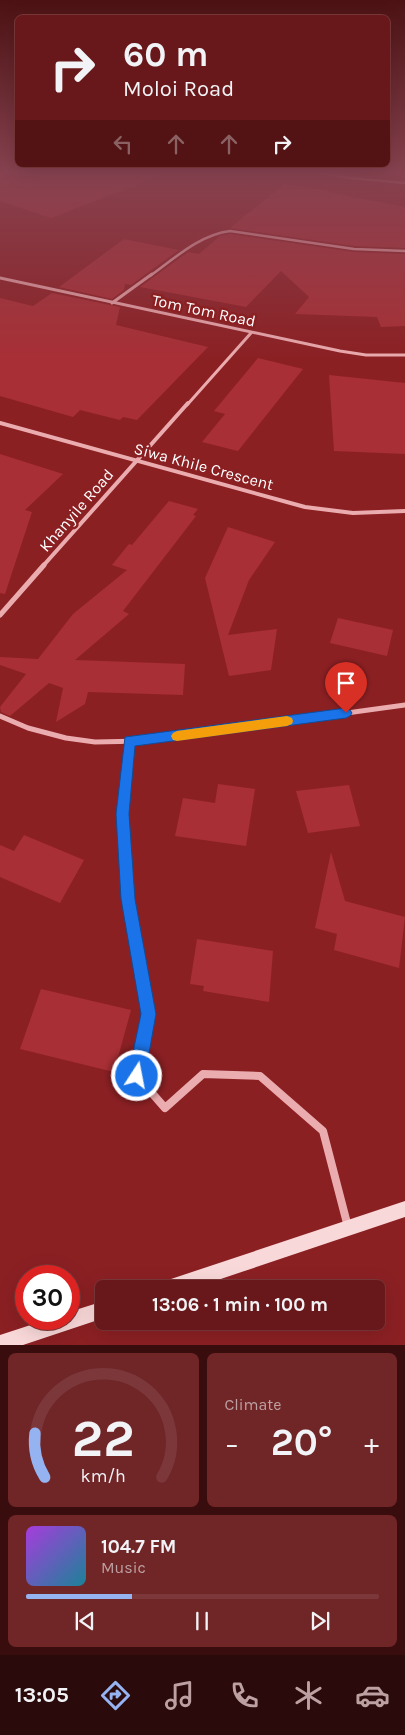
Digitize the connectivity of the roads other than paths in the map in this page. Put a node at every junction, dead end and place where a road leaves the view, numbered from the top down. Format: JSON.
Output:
{"nodes":[{"id":1,"x":208,"y":235,"type":"edge"},
{"id":2,"x":265,"y":235,"type":"edge"},
{"id":3,"x":405,"y":251,"type":"edge"},
{"id":4,"x":0,"y":278,"type":"edge"},
{"id":5,"x":112,"y":303,"type":"junction"},
{"id":6,"x":251,"y":334,"type":"junction"},
{"id":7,"x":405,"y":355,"type":"edge"},
{"id":8,"x":0,"y":423,"type":"edge"},
{"id":9,"x":136,"y":461,"type":"junction"},
{"id":10,"x":405,"y":511,"type":"edge"},
{"id":11,"x":0,"y":615,"type":"edge"},
{"id":12,"x":405,"y":705,"type":"edge"},
{"id":13,"x":0,"y":716,"type":"edge"},
{"id":14,"x":130,"y":741,"type":"junction"},
{"id":15,"x":405,"y":1209,"type":"edge"},
{"id":16,"x":348,"y":1228,"type":"junction"},
{"id":17,"x":192,"y":1280,"type":"edge"},
{"id":18,"x":95,"y":1312,"type":"edge"},
{"id":19,"x":0,"y":1344,"type":"edge"}],
"edges":[{"from":1,"to":5,"type":"street"},
{"from":2,"to":3,"type":"street"},
{"from":4,"to":5,"type":"street","name":"Tom Tom Road"},
{"from":5,"to":6,"type":"street","name":"Tom Tom Road"},
{"from":6,"to":7,"type":"street","name":"Tom Tom Road"},
{"from":6,"to":9,"type":"street","name":"Khanyile Road"},
{"from":8,"to":9,"type":"street","name":"Siwa Khile Crescent"},
{"from":9,"to":10,"type":"street","name":"Siwa Khile Crescent"},
{"from":9,"to":11,"type":"street","name":"Khanyile Road"},
{"from":12,"to":14,"type":"street"},
{"from":13,"to":14,"type":"street"},
{"from":14,"to":16,"type":"street"},
{"from":15,"to":16,"type":"street"},
{"from":16,"to":17,"type":"street"},
{"from":18,"to":19,"type":"street"}]}
